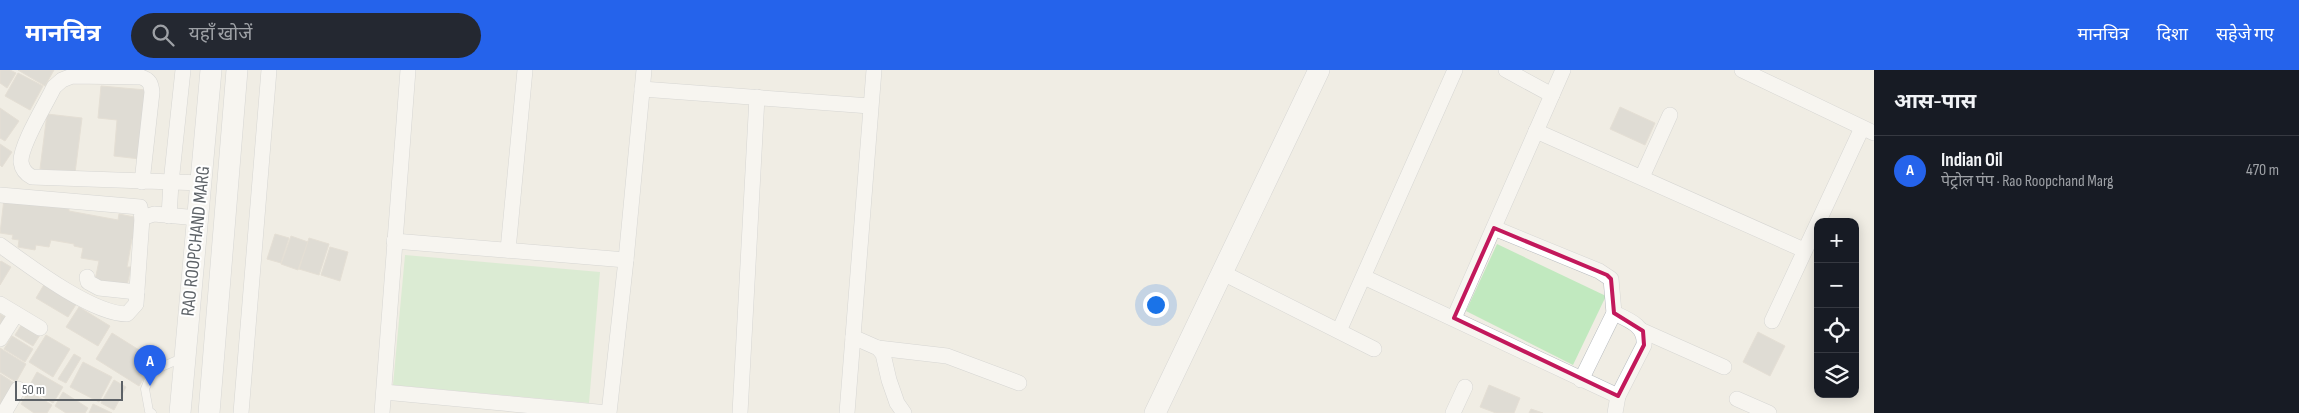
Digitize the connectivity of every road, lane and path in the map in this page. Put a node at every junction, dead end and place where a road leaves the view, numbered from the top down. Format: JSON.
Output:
{"nodes":[{"id":1,"x":183,"y":70,"type":"edge"},
{"id":2,"x":211,"y":70,"type":"edge"},
{"id":3,"x":237,"y":70,"type":"edge"},
{"id":4,"x":269,"y":70,"type":"edge"},
{"id":5,"x":408,"y":70,"type":"edge"},
{"id":6,"x":525,"y":70,"type":"edge"},
{"id":7,"x":644,"y":70,"type":"edge"},
{"id":8,"x":874,"y":70,"type":"edge"},
{"id":9,"x":1319,"y":70,"type":"edge"},
{"id":10,"x":1455,"y":70,"type":"edge"},
{"id":11,"x":1506,"y":70,"type":"edge"},
{"id":12,"x":1563,"y":70,"type":"edge"},
{"id":13,"x":1742,"y":70,"type":"edge"},
{"id":14,"x":642,"y":88,"type":"junction"},
{"id":15,"x":1552,"y":94,"type":"junction"},
{"id":16,"x":758,"y":97,"type":"junction"},
{"id":17,"x":870,"y":106,"type":"junction"},
{"id":18,"x":1670,"y":115,"type":"dead end"},
{"id":19,"x":1868,"y":130,"type":"edge"},
{"id":20,"x":1536,"y":131,"type":"junction"},
{"id":21,"x":1642,"y":177,"type":"junction"},
{"id":22,"x":142,"y":182,"type":"junction"},
{"id":23,"x":170,"y":183,"type":"junction"},
{"id":24,"x":202,"y":183,"type":"junction"},
{"id":25,"x":0,"y":195,"type":"edge"},
{"id":26,"x":169,"y":216,"type":"junction"},
{"id":27,"x":142,"y":218,"type":"junction"},
{"id":28,"x":198,"y":218,"type":"junction"},
{"id":29,"x":1494,"y":228,"type":"junction"},
{"id":30,"x":394,"y":242,"type":"junction"},
{"id":31,"x":0,"y":245,"type":"edge"},
{"id":32,"x":508,"y":250,"type":"junction"},
{"id":33,"x":1804,"y":250,"type":"junction"},
{"id":34,"x":626,"y":260,"type":"junction"},
{"id":35,"x":1223,"y":273,"type":"junction"},
{"id":36,"x":88,"y":277,"type":"dead end"},
{"id":37,"x":1364,"y":277,"type":"junction"},
{"id":38,"x":137,"y":292,"type":"junction"},
{"id":39,"x":0,"y":304,"type":"edge"},
{"id":40,"x":1614,"y":313,"type":"junction"},
{"id":41,"x":16,"y":314,"type":"junction"},
{"id":42,"x":1454,"y":318,"type":"junction"},
{"id":43,"x":1772,"y":321,"type":"dead end"},
{"id":44,"x":40,"y":328,"type":"dead end"},
{"id":45,"x":1339,"y":330,"type":"junction"},
{"id":46,"x":1643,"y":331,"type":"junction"},
{"id":47,"x":853,"y":337,"type":"junction"},
{"id":48,"x":0,"y":339,"type":"edge"},
{"id":49,"x":878,"y":348,"type":"junction"},
{"id":50,"x":1374,"y":349,"type":"dead end"},
{"id":51,"x":185,"y":357,"type":"junction"},
{"id":52,"x":1724,"y":367,"type":"dead end"},
{"id":53,"x":1581,"y":380,"type":"junction"},
{"id":54,"x":1019,"y":383,"type":"dead end"},
{"id":55,"x":1465,"y":387,"type":"dead end"},
{"id":56,"x":18,"y":389,"type":"dead end"},
{"id":57,"x":384,"y":392,"type":"junction"},
{"id":58,"x":1618,"y":396,"type":"junction"},
{"id":59,"x":1737,"y":399,"type":"dead end"},
{"id":60,"x":4,"y":413,"type":"edge"},
{"id":61,"x":152,"y":413,"type":"edge"},
{"id":62,"x":180,"y":413,"type":"edge"},
{"id":63,"x":209,"y":413,"type":"edge"},
{"id":64,"x":242,"y":413,"type":"edge"},
{"id":65,"x":382,"y":413,"type":"edge"},
{"id":66,"x":608,"y":413,"type":"edge"},
{"id":67,"x":740,"y":413,"type":"edge"},
{"id":68,"x":847,"y":413,"type":"edge"},
{"id":69,"x":904,"y":413,"type":"edge"},
{"id":70,"x":1155,"y":413,"type":"edge"},
{"id":71,"x":1453,"y":413,"type":"edge"},
{"id":72,"x":1615,"y":413,"type":"edge"},
{"id":73,"x":1769,"y":413,"type":"edge"}],
"edges":[{"from":1,"to":23,"type":"street"},
{"from":2,"to":24,"type":"main road","name":"RAO ROOPCHAND MARG"},
{"from":3,"to":63,"type":"main road","name":"RAO ROOPCHAND MARG"},
{"from":4,"to":64,"type":"street"},
{"from":5,"to":30,"type":"street"},
{"from":6,"to":32,"type":"street"},
{"from":7,"to":14,"type":"street"},
{"from":8,"to":17,"type":"street"},
{"from":9,"to":35,"type":"main road"},
{"from":10,"to":37,"type":"street"},
{"from":11,"to":15,"type":"street"},
{"from":12,"to":15,"type":"street"},
{"from":13,"to":19,"type":"street"},
{"from":14,"to":16,"type":"street"},
{"from":14,"to":34,"type":"street"},
{"from":15,"to":20,"type":"street"},
{"from":16,"to":17,"type":"street"},
{"from":16,"to":67,"type":"street"},
{"from":17,"to":47,"type":"street"},
{"from":18,"to":21,"type":"street"},
{"from":19,"to":33,"type":"street"},
{"from":20,"to":21,"type":"street"},
{"from":20,"to":29,"type":"street"},
{"from":21,"to":33,"type":"street"},
{"from":22,"to":22,"type":"street"},
{"from":22,"to":23,"type":"street"},
{"from":23,"to":24,"type":"street"},
{"from":23,"to":26,"type":"street"},
{"from":24,"to":28,"type":"main road","name":"RAO ROOPCHAND MARG"},
{"from":25,"to":27,"type":"street"},
{"from":26,"to":27,"type":"street"},
{"from":26,"to":28,"type":"street"},
{"from":27,"to":38,"type":"street"},
{"from":28,"to":51,"type":"main road","name":"RAO ROOPCHAND MARG"},
{"from":29,"to":40,"type":"street"},
{"from":29,"to":42,"type":"street"},
{"from":30,"to":32,"type":"street"},
{"from":30,"to":57,"type":"street"},
{"from":31,"to":38,"type":"street"},
{"from":32,"to":34,"type":"street"},
{"from":33,"to":43,"type":"street"},
{"from":34,"to":66,"type":"street"},
{"from":35,"to":45,"type":"street"},
{"from":35,"to":70,"type":"main road"},
{"from":36,"to":38,"type":"street"},
{"from":37,"to":42,"type":"street"},
{"from":37,"to":45,"type":"street"},
{"from":39,"to":41,"type":"street"},
{"from":40,"to":46,"type":"street"},
{"from":40,"to":53,"type":"street"},
{"from":41,"to":44,"type":"street"},
{"from":41,"to":48,"type":"street"},
{"from":42,"to":53,"type":"street"},
{"from":45,"to":50,"type":"street"},
{"from":46,"to":52,"type":"street"},
{"from":46,"to":58,"type":"street"},
{"from":47,"to":49,"type":"street"},
{"from":47,"to":68,"type":"street"},
{"from":49,"to":54,"type":"street"},
{"from":49,"to":69,"type":"street"},
{"from":51,"to":61,"type":"lane"},
{"from":51,"to":62,"type":"main road","name":"RAO ROOPCHAND MARG"},
{"from":53,"to":58,"type":"street"},
{"from":55,"to":71,"type":"street"},
{"from":56,"to":60,"type":"street"},
{"from":57,"to":65,"type":"street"},
{"from":57,"to":66,"type":"street"},
{"from":58,"to":72,"type":"street"},
{"from":59,"to":73,"type":"street"}]}
